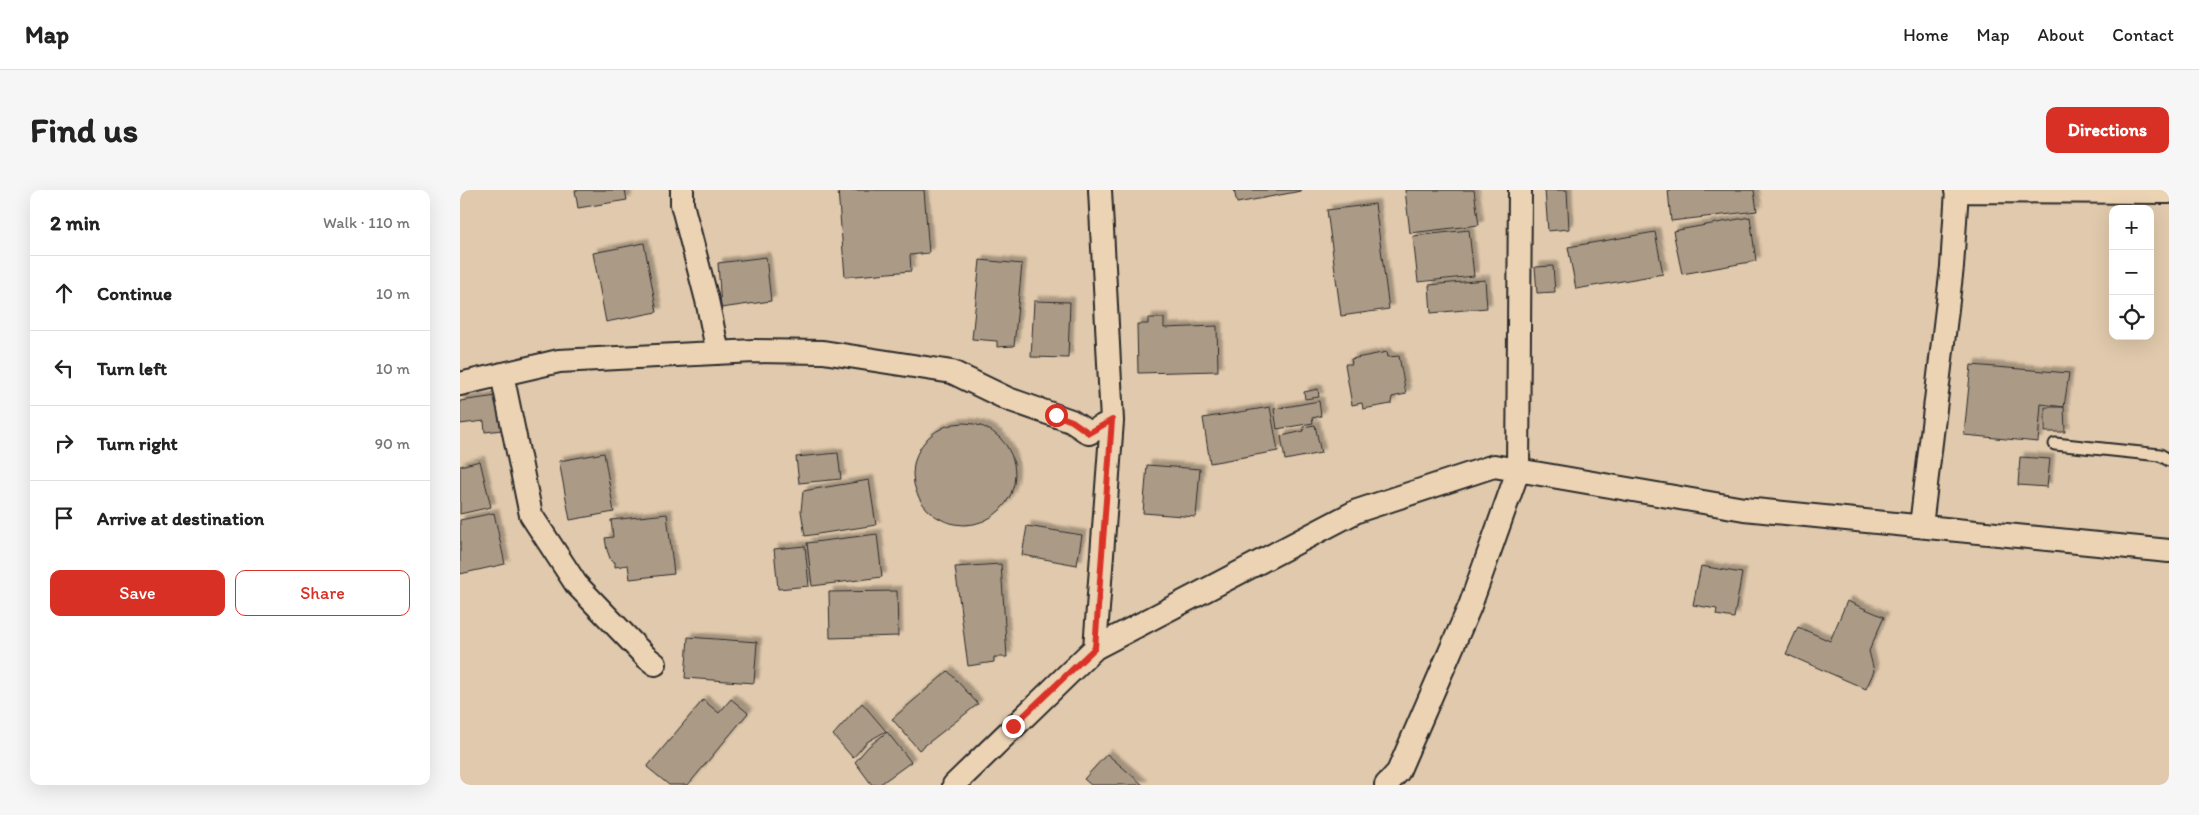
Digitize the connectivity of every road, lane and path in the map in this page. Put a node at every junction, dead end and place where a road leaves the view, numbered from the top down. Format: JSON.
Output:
{"nodes":[{"id":1,"x":682,"y":190,"type":"edge"},
{"id":2,"x":1100,"y":190,"type":"edge"},
{"id":3,"x":1520,"y":190,"type":"edge"},
{"id":4,"x":1956,"y":191,"type":"edge"},
{"id":5,"x":2169,"y":192,"type":"edge"},
{"id":6,"x":718,"y":353,"type":"junction"},
{"id":7,"x":502,"y":374,"type":"junction"},
{"id":8,"x":460,"y":384,"type":"edge"},
{"id":9,"x":1112,"y":420,"type":"junction"},
{"id":10,"x":2055,"y":444,"type":"dead end"},
{"id":11,"x":2169,"y":460,"type":"edge"},
{"id":12,"x":1518,"y":471,"type":"junction"},
{"id":13,"x":1921,"y":526,"type":"junction"},
{"id":14,"x":2169,"y":551,"type":"edge"},
{"id":15,"x":1095,"y":648,"type":"junction"},
{"id":16,"x":655,"y":664,"type":"dead end"},
{"id":17,"x":954,"y":785,"type":"edge"},
{"id":18,"x":1386,"y":785,"type":"edge"}],
"edges":[{"from":1,"to":6,"type":"street"},
{"from":2,"to":9,"type":"street"},
{"from":3,"to":12,"type":"street"},
{"from":4,"to":5,"type":"street"},
{"from":4,"to":13,"type":"street"},
{"from":6,"to":7,"type":"street"},
{"from":6,"to":9,"type":"street"},
{"from":7,"to":8,"type":"street"},
{"from":7,"to":16,"type":"street"},
{"from":9,"to":15,"type":"street"},
{"from":10,"to":11,"type":"lane"},
{"from":12,"to":13,"type":"street"},
{"from":12,"to":15,"type":"street"},
{"from":12,"to":18,"type":"street"},
{"from":13,"to":14,"type":"street"},
{"from":15,"to":17,"type":"street"}]}
